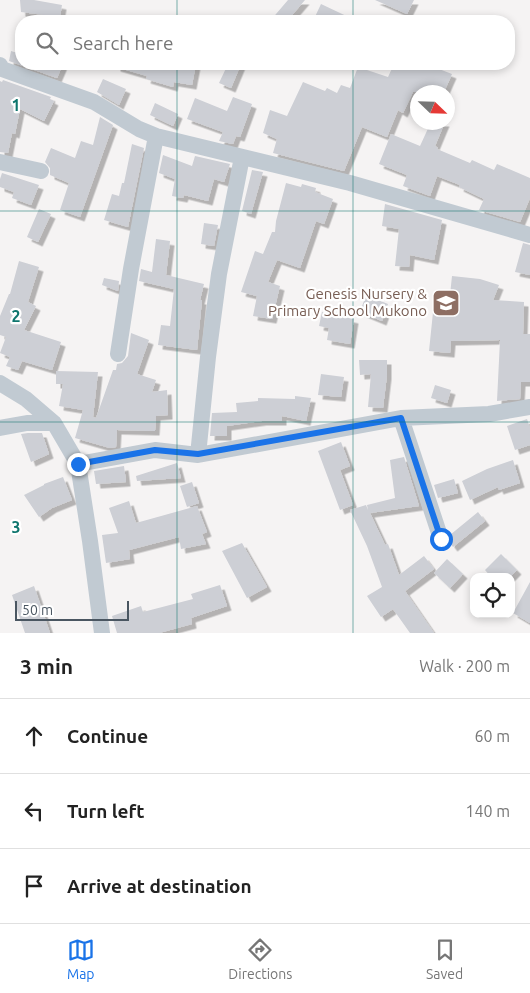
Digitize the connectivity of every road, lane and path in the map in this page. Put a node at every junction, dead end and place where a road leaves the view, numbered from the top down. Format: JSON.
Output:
{"nodes":[{"id":1,"x":1,"y":68,"type":"edge"},
{"id":2,"x":156,"y":136,"type":"junction"},
{"id":3,"x":242,"y":157,"type":"junction"},
{"id":4,"x":0,"y":162,"type":"edge"},
{"id":5,"x":41,"y":171,"type":"dead end"},
{"id":6,"x":530,"y":235,"type":"edge"},
{"id":7,"x":118,"y":354,"type":"dead end"},
{"id":8,"x":0,"y":382,"type":"edge"},
{"id":9,"x":530,"y":407,"type":"edge"},
{"id":10,"x":401,"y":418,"type":"junction"},
{"id":11,"x":54,"y":423,"type":"junction"},
{"id":12,"x":0,"y":428,"type":"edge"},
{"id":13,"x":198,"y":454,"type":"junction"},
{"id":14,"x":78,"y":464,"type":"junction"},
{"id":15,"x":441,"y":539,"type":"dead end"},
{"id":16,"x":102,"y":633,"type":"edge"}],
"edges":[{"from":1,"to":2,"type":"street"},
{"from":2,"to":3,"type":"street"},
{"from":2,"to":7,"type":"street"},
{"from":3,"to":6,"type":"street"},
{"from":3,"to":13,"type":"street"},
{"from":4,"to":5,"type":"street"},
{"from":8,"to":11,"type":"street"},
{"from":9,"to":10,"type":"street"},
{"from":10,"to":13,"type":"street"},
{"from":10,"to":15,"type":"street"},
{"from":11,"to":12,"type":"street"},
{"from":11,"to":14,"type":"street"},
{"from":13,"to":14,"type":"street"},
{"from":14,"to":16,"type":"street"}]}
